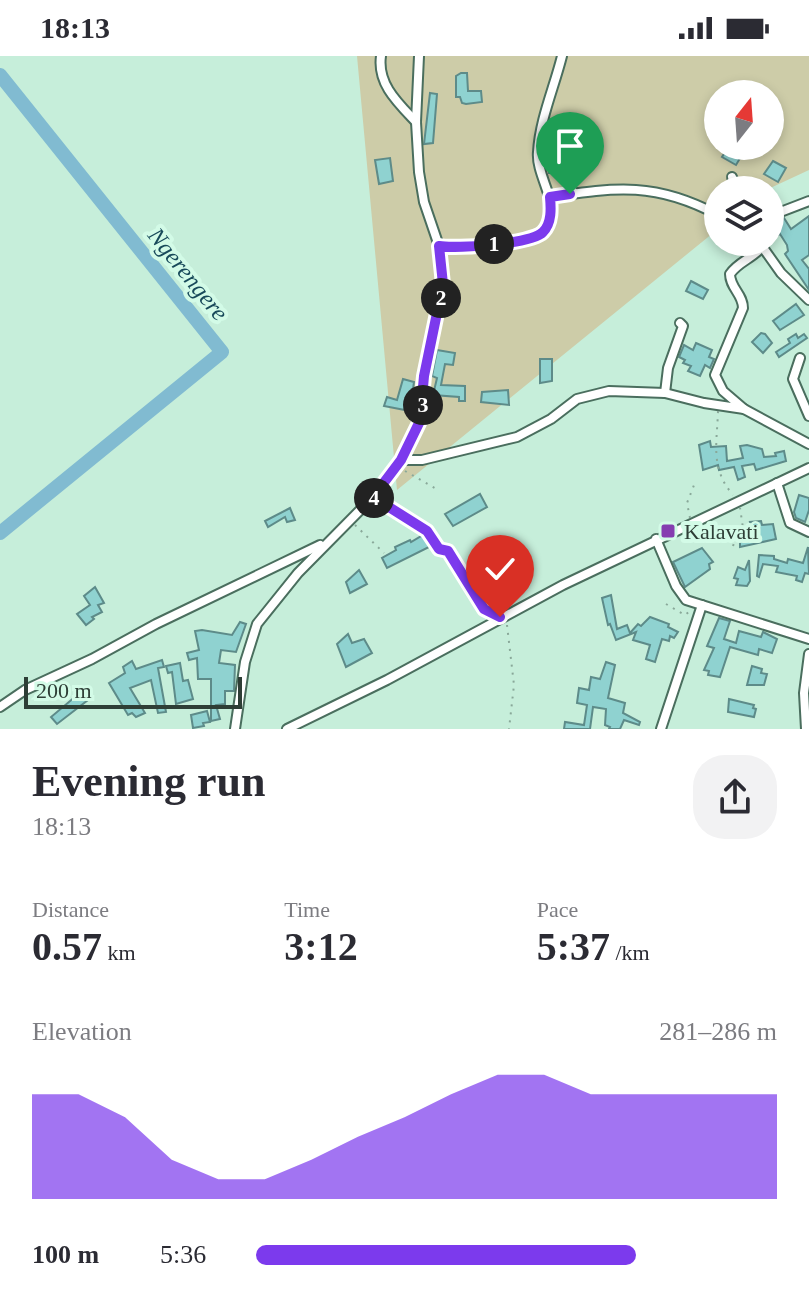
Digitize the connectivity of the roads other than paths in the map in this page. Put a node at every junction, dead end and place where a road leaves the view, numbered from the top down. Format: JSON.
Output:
{"nodes":[{"id":1,"x":381,"y":56,"type":"edge"},
{"id":2,"x":419,"y":56,"type":"edge"},
{"id":3,"x":562,"y":56,"type":"edge"},
{"id":4,"x":416,"y":122,"type":"junction"},
{"id":5,"x":550,"y":197,"type":"junction"},
{"id":6,"x":809,"y":201,"type":"edge"},
{"id":7,"x":704,"y":208,"type":"edge"},
{"id":8,"x":784,"y":211,"type":"edge"},
{"id":9,"x":439,"y":246,"type":"junction"},
{"id":10,"x":753,"y":256,"type":"edge"},
{"id":11,"x":768,"y":256,"type":"edge"},
{"id":12,"x":809,"y":300,"type":"edge"},
{"id":13,"x":680,"y":323,"type":"dead end"},
{"id":14,"x":800,"y":358,"type":"dead end"},
{"id":15,"x":665,"y":393,"type":"junction"},
{"id":16,"x":744,"y":409,"type":"junction"},
{"id":17,"x":809,"y":416,"type":"edge"},
{"id":18,"x":809,"y":444,"type":"edge"},
{"id":19,"x":398,"y":463,"type":"junction"},
{"id":20,"x":809,"y":468,"type":"edge"},
{"id":21,"x":777,"y":483,"type":"junction"},
{"id":22,"x":809,"y":532,"type":"edge"},
{"id":23,"x":332,"y":537,"type":"junction"},
{"id":24,"x":656,"y":539,"type":"junction"},
{"id":25,"x":700,"y":605,"type":"junction"},
{"id":26,"x":809,"y":639,"type":"edge"},
{"id":27,"x":809,"y":654,"type":"edge"},
{"id":28,"x":0,"y":707,"type":"edge"},
{"id":29,"x":235,"y":729,"type":"edge"},
{"id":30,"x":287,"y":729,"type":"edge"},
{"id":31,"x":661,"y":729,"type":"edge"},
{"id":32,"x":806,"y":729,"type":"edge"}],
"edges":[{"from":1,"to":4,"type":"street"},
{"from":2,"to":4,"type":"street"},
{"from":3,"to":5,"type":"street"},
{"from":4,"to":9,"type":"street"},
{"from":5,"to":7,"type":"street"},
{"from":5,"to":9,"type":"street"},
{"from":6,"to":8,"type":"street"},
{"from":9,"to":19,"type":"street"},
{"from":10,"to":16,"type":"street"},
{"from":11,"to":12,"type":"street"},
{"from":13,"to":15,"type":"street"},
{"from":14,"to":17,"type":"street"},
{"from":15,"to":16,"type":"street"},
{"from":15,"to":19,"type":"street"},
{"from":16,"to":18,"type":"street"},
{"from":19,"to":23,"type":"street"},
{"from":20,"to":21,"type":"street"},
{"from":21,"to":22,"type":"street"},
{"from":21,"to":24,"type":"street"},
{"from":23,"to":28,"type":"street"},
{"from":23,"to":29,"type":"street"},
{"from":24,"to":25,"type":"street"},
{"from":24,"to":30,"type":"street"},
{"from":25,"to":26,"type":"street"},
{"from":25,"to":31,"type":"street"},
{"from":27,"to":32,"type":"street"}]}
